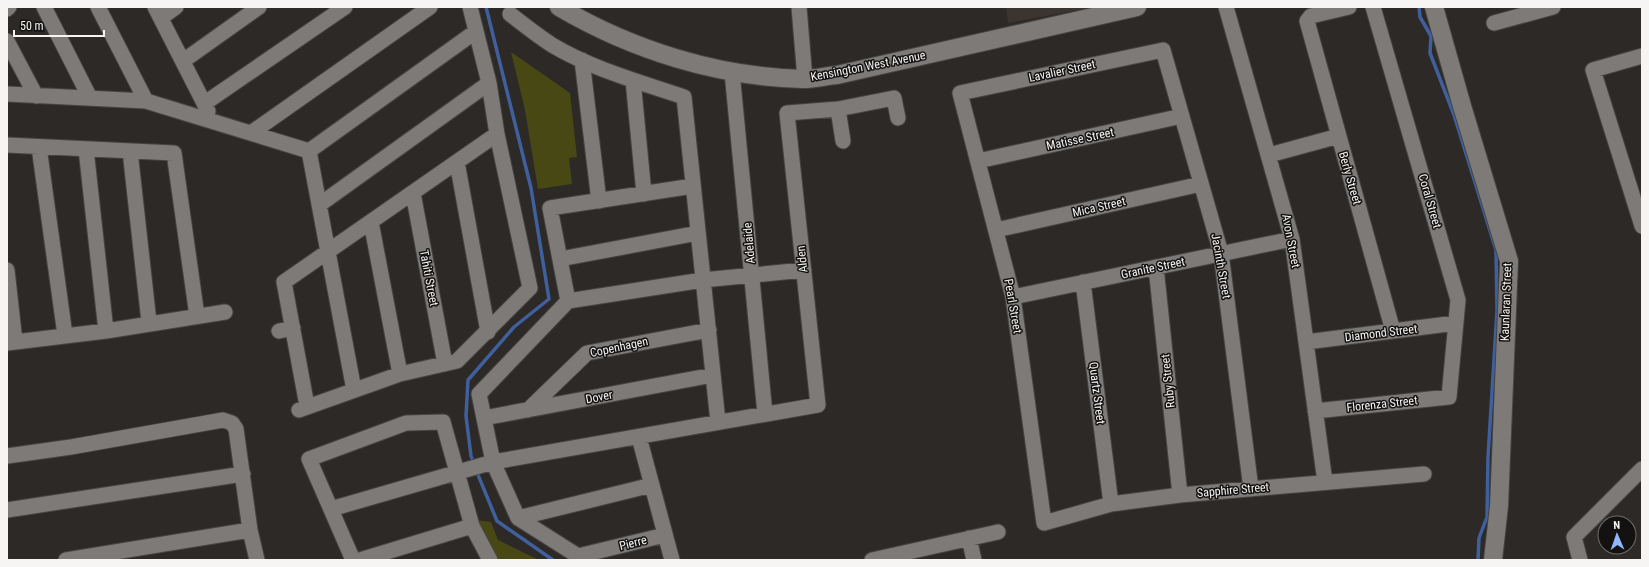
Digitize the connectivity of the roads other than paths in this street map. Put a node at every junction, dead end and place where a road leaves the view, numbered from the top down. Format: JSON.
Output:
{"nodes":[{"id":1,"x":44,"y":7,"type":"edge"},
{"id":2,"x":98,"y":7,"type":"edge"},
{"id":3,"x":176,"y":7,"type":"edge"},
{"id":4,"x":259,"y":7,"type":"edge"},
{"id":5,"x":345,"y":7,"type":"edge"},
{"id":6,"x":430,"y":7,"type":"edge"},
{"id":7,"x":470,"y":7,"type":"edge"},
{"id":8,"x":559,"y":7,"type":"edge"},
{"id":9,"x":800,"y":7,"type":"edge"},
{"id":10,"x":1137,"y":7,"type":"edge"},
{"id":11,"x":1226,"y":7,"type":"edge"},
{"id":12,"x":1349,"y":7,"type":"edge"},
{"id":13,"x":1434,"y":7,"type":"edge"},
{"id":14,"x":1553,"y":7,"type":"edge"},
{"id":15,"x":1374,"y":8,"type":"edge"},
{"id":16,"x":158,"y":12,"type":"edge"},
{"id":17,"x":1509,"y":13,"type":"edge"},
{"id":18,"x":510,"y":14,"type":"dead end"},
{"id":19,"x":1494,"y":23,"type":"dead end"},
{"id":20,"x":475,"y":32,"type":"junction"},
{"id":21,"x":7,"y":42,"type":"edge"},
{"id":22,"x":1163,"y":50,"type":"joint"},
{"id":23,"x":1642,"y":56,"type":"edge"},
{"id":24,"x":582,"y":60,"type":"junction"},
{"id":25,"x":183,"y":61,"type":"junction"},
{"id":26,"x":732,"y":72,"type":"junction"},
{"id":27,"x":805,"y":79,"type":"junction"},
{"id":28,"x":633,"y":80,"type":"junction"},
{"id":29,"x":489,"y":83,"type":"junction"},
{"id":30,"x":960,"y":93,"type":"joint"},
{"id":31,"x":7,"y":94,"type":"edge"},
{"id":32,"x":36,"y":96,"type":"junction"},
{"id":33,"x":90,"y":98,"type":"junction"},
{"id":34,"x":146,"y":101,"type":"junction"},
{"id":35,"x":205,"y":103,"type":"junction"},
{"id":36,"x":838,"y":110,"type":"junction"},
{"id":37,"x":1182,"y":116,"type":"junction"},
{"id":38,"x":898,"y":118,"type":"dead end"},
{"id":39,"x":212,"y":121,"type":"junction"},
{"id":40,"x":251,"y":133,"type":"junction"},
{"id":41,"x":497,"y":134,"type":"junction"},
{"id":42,"x":1339,"y":136,"type":"junction"},
{"id":43,"x":843,"y":141,"type":"dead end"},
{"id":44,"x":7,"y":145,"type":"edge"},
{"id":45,"x":39,"y":147,"type":"junction"},
{"id":46,"x":86,"y":149,"type":"junction"},
{"id":47,"x":130,"y":151,"type":"junction"},
{"id":48,"x":309,"y":151,"type":"junction"},
{"id":49,"x":1269,"y":155,"type":"junction"},
{"id":50,"x":978,"y":161,"type":"junction"},
{"id":51,"x":457,"y":162,"type":"junction"},
{"id":52,"x":1201,"y":184,"type":"junction"},
{"id":53,"x":693,"y":186,"type":"junction"},
{"id":54,"x":413,"y":193,"type":"junction"},
{"id":55,"x":644,"y":194,"type":"junction"},
{"id":56,"x":599,"y":201,"type":"junction"},
{"id":57,"x":320,"y":205,"type":"junction"},
{"id":58,"x":371,"y":222,"type":"junction"},
{"id":59,"x":1642,"y":226,"type":"edge"},
{"id":60,"x":996,"y":230,"type":"junction"},
{"id":61,"x":698,"y":233,"type":"junction"},
{"id":62,"x":1292,"y":239,"type":"junction"},
{"id":63,"x":328,"y":252,"type":"junction"},
{"id":64,"x":1221,"y":254,"type":"junction"},
{"id":65,"x":560,"y":259,"type":"junction"},
{"id":66,"x":1156,"y":267,"type":"junction"},
{"id":67,"x":7,"y":270,"type":"edge"},
{"id":68,"x":804,"y":270,"type":"junction"},
{"id":69,"x":752,"y":275,"type":"junction"},
{"id":70,"x":703,"y":280,"type":"junction"},
{"id":71,"x":1083,"y":282,"type":"junction"},
{"id":72,"x":1013,"y":297,"type":"junction"},
{"id":73,"x":568,"y":301,"type":"junction"},
{"id":74,"x":225,"y":312,"type":"dead end"},
{"id":75,"x":197,"y":316,"type":"junction"},
{"id":76,"x":149,"y":322,"type":"junction"},
{"id":77,"x":1456,"y":323,"type":"junction"},
{"id":78,"x":708,"y":330,"type":"junction"},
{"id":79,"x":106,"y":331,"type":"junction"},
{"id":80,"x":1393,"y":331,"type":"junction"},
{"id":81,"x":488,"y":332,"type":"junction"},
{"id":82,"x":65,"y":335,"type":"junction"},
{"id":83,"x":11,"y":342,"type":"edge"},
{"id":84,"x":1306,"y":342,"type":"junction"},
{"id":85,"x":445,"y":364,"type":"junction"},
{"id":86,"x":400,"y":374,"type":"junction"},
{"id":87,"x":713,"y":375,"type":"junction"},
{"id":88,"x":354,"y":390,"type":"junction"},
{"id":89,"x":1449,"y":397,"type":"joint"},
{"id":90,"x":528,"y":410,"type":"junction"},
{"id":91,"x":1315,"y":411,"type":"junction"},
{"id":92,"x":765,"y":414,"type":"junction"},
{"id":93,"x":484,"y":418,"type":"junction"},
{"id":94,"x":718,"y":422,"type":"junction"},
{"id":95,"x":639,"y":437,"type":"junction"},
{"id":96,"x":7,"y":456,"type":"edge"},
{"id":97,"x":489,"y":463,"type":"junction"},
{"id":98,"x":1642,"y":469,"type":"edge"},
{"id":99,"x":460,"y":471,"type":"junction"},
{"id":100,"x":243,"y":474,"type":"junction"},
{"id":101,"x":1424,"y":474,"type":"dead end"},
{"id":102,"x":1325,"y":482,"type":"junction"},
{"id":103,"x":652,"y":485,"type":"junction"},
{"id":104,"x":1251,"y":489,"type":"junction"},
{"id":105,"x":1180,"y":495,"type":"junction"},
{"id":106,"x":1111,"y":504,"type":"junction"},
{"id":107,"x":331,"y":509,"type":"junction"},
{"id":108,"x":7,"y":510,"type":"edge"},
{"id":109,"x":518,"y":518,"type":"junction"},
{"id":110,"x":1044,"y":524,"type":"joint"},
{"id":111,"x":472,"y":526,"type":"junction"},
{"id":112,"x":250,"y":530,"type":"junction"},
{"id":113,"x":998,"y":532,"type":"dead end"},
{"id":114,"x":665,"y":535,"type":"junction"},
{"id":115,"x":970,"y":538,"type":"junction"},
{"id":116,"x":919,"y":555,"type":"edge"},
{"id":117,"x":579,"y":558,"type":"edge"},
{"id":118,"x":66,"y":560,"type":"edge"},
{"id":119,"x":257,"y":560,"type":"edge"},
{"id":120,"x":353,"y":560,"type":"edge"},
{"id":121,"x":360,"y":560,"type":"edge"},
{"id":122,"x":490,"y":560,"type":"edge"},
{"id":123,"x":672,"y":560,"type":"edge"},
{"id":124,"x":872,"y":560,"type":"edge"},
{"id":125,"x":974,"y":560,"type":"edge"},
{"id":126,"x":1493,"y":560,"type":"edge"},
{"id":127,"x":1580,"y":560,"type":"edge"}],
"edges":[{"from":1,"to":33,"type":"street"},
{"from":2,"to":34,"type":"street"},
{"from":3,"to":16,"type":"street"},
{"from":4,"to":25,"type":"street"},
{"from":5,"to":35,"type":"street"},
{"from":6,"to":40,"type":"street"},
{"from":7,"to":20,"type":"street"},
{"from":8,"to":26,"type":"street","name":"Kensington West Avenue"},
{"from":9,"to":27,"type":"street"},
{"from":10,"to":27,"type":"street","name":"Kensington West Avenue"},
{"from":11,"to":49,"type":"street","name":"Avon Street"},
{"from":12,"to":42,"type":"street","name":"Berly Street"},
{"from":13,"to":126,"type":"street","name":"Kaunlaran Street"},
{"from":14,"to":17,"type":"street"},
{"from":15,"to":77,"type":"street","name":"Coral Street"},
{"from":16,"to":25,"type":"street"},
{"from":17,"to":19,"type":"street"},
{"from":18,"to":24,"type":"street"},
{"from":20,"to":29,"type":"street"},
{"from":20,"to":48,"type":"street"},
{"from":21,"to":32,"type":"street"},
{"from":22,"to":30,"type":"street","name":"Lavalier Street"},
{"from":22,"to":37,"type":"street","name":"Jacinth Street"},
{"from":23,"to":59,"type":"street"},
{"from":24,"to":28,"type":"street"},
{"from":24,"to":56,"type":"street"},
{"from":25,"to":35,"type":"street"},
{"from":26,"to":27,"type":"street","name":"Kensington West Avenue"},
{"from":26,"to":69,"type":"street","name":"Adelaide"},
{"from":28,"to":53,"type":"street"},
{"from":28,"to":55,"type":"street"},
{"from":29,"to":41,"type":"street"},
{"from":29,"to":57,"type":"street"},
{"from":30,"to":50,"type":"street","name":"Pearl Street"},
{"from":31,"to":32,"type":"street"},
{"from":32,"to":33,"type":"street"},
{"from":33,"to":34,"type":"street"},
{"from":34,"to":39,"type":"street"},
{"from":35,"to":39,"type":"street"},
{"from":36,"to":38,"type":"street"},
{"from":36,"to":43,"type":"street"},
{"from":36,"to":68,"type":"street","name":"Alden"},
{"from":37,"to":50,"type":"street","name":"Matisse Street"},
{"from":37,"to":52,"type":"street","name":"Jacinth Street"},
{"from":39,"to":40,"type":"street"},
{"from":40,"to":48,"type":"street"},
{"from":41,"to":51,"type":"street"},
{"from":41,"to":81,"type":"street"},
{"from":42,"to":49,"type":"street"},
{"from":42,"to":80,"type":"street","name":"Berly Street"},
{"from":44,"to":45,"type":"street"},
{"from":45,"to":46,"type":"street"},
{"from":45,"to":82,"type":"street"},
{"from":46,"to":47,"type":"street"},
{"from":46,"to":79,"type":"street"},
{"from":47,"to":75,"type":"street"},
{"from":47,"to":76,"type":"street"},
{"from":48,"to":57,"type":"street"},
{"from":49,"to":62,"type":"street","name":"Avon Street"},
{"from":50,"to":60,"type":"street","name":"Pearl Street"},
{"from":51,"to":54,"type":"street"},
{"from":51,"to":81,"type":"street"},
{"from":52,"to":60,"type":"street","name":"Mica Street"},
{"from":52,"to":64,"type":"street","name":"Jacinth Street"},
{"from":53,"to":55,"type":"street"},
{"from":53,"to":61,"type":"street"},
{"from":54,"to":58,"type":"street"},
{"from":54,"to":85,"type":"street","name":"Tahiti Street"},
{"from":55,"to":56,"type":"street"},
{"from":56,"to":65,"type":"street"},
{"from":57,"to":63,"type":"street"},
{"from":58,"to":63,"type":"street"},
{"from":58,"to":86,"type":"street"},
{"from":60,"to":72,"type":"street","name":"Pearl Street"},
{"from":61,"to":65,"type":"street"},
{"from":61,"to":70,"type":"street"},
{"from":62,"to":64,"type":"street","name":"Granite Street"},
{"from":62,"to":84,"type":"street","name":"Avon Street"},
{"from":63,"to":88,"type":"street"},
{"from":63,"to":88,"type":"street"},
{"from":64,"to":66,"type":"street","name":"Granite Street"},
{"from":64,"to":104,"type":"street","name":"Jacinth Street"},
{"from":65,"to":73,"type":"street"},
{"from":66,"to":71,"type":"street","name":"Granite Street"},
{"from":66,"to":105,"type":"street","name":"Ruby Street"},
{"from":67,"to":83,"type":"street"},
{"from":68,"to":69,"type":"street"},
{"from":68,"to":92,"type":"street","name":"Alden"},
{"from":69,"to":70,"type":"street"},
{"from":69,"to":92,"type":"street","name":"Adelaide"},
{"from":70,"to":73,"type":"street"},
{"from":70,"to":78,"type":"street"},
{"from":71,"to":72,"type":"street","name":"Granite Street"},
{"from":71,"to":106,"type":"street","name":"Quartz Street"},
{"from":72,"to":110,"type":"street","name":"Pearl Street"},
{"from":73,"to":93,"type":"street"},
{"from":74,"to":75,"type":"street"},
{"from":75,"to":76,"type":"street"},
{"from":76,"to":79,"type":"street"},
{"from":77,"to":80,"type":"street","name":"Diamond Street"},
{"from":77,"to":89,"type":"street","name":"Coral Street"},
{"from":78,"to":87,"type":"street"},
{"from":78,"to":90,"type":"street","name":"Copenhagen"},
{"from":79,"to":82,"type":"street"},
{"from":80,"to":84,"type":"street","name":"Diamond Street"},
{"from":81,"to":85,"type":"street"},
{"from":82,"to":83,"type":"street"},
{"from":84,"to":91,"type":"street","name":"Avon Street"},
{"from":85,"to":86,"type":"street"},
{"from":86,"to":88,"type":"street"},
{"from":87,"to":90,"type":"street","name":"Dover"},
{"from":87,"to":94,"type":"street"},
{"from":89,"to":91,"type":"street","name":"Florenza Street"},
{"from":90,"to":93,"type":"street","name":"Dover"},
{"from":91,"to":102,"type":"street","name":"Avon Street"},
{"from":92,"to":94,"type":"street"},
{"from":93,"to":97,"type":"street"},
{"from":94,"to":95,"type":"street"},
{"from":95,"to":97,"type":"street"},
{"from":95,"to":103,"type":"street"},
{"from":96,"to":100,"type":"street"},
{"from":97,"to":99,"type":"street"},
{"from":97,"to":109,"type":"street"},
{"from":98,"to":127,"type":"street"},
{"from":99,"to":107,"type":"street"},
{"from":99,"to":107,"type":"street"},
{"from":99,"to":111,"type":"street"},
{"from":100,"to":108,"type":"street"},
{"from":100,"to":112,"type":"street"},
{"from":101,"to":102,"type":"street","name":"Sapphire Street"},
{"from":102,"to":104,"type":"street","name":"Sapphire Street"},
{"from":103,"to":109,"type":"street"},
{"from":103,"to":114,"type":"street"},
{"from":104,"to":105,"type":"street","name":"Sapphire Street"},
{"from":105,"to":106,"type":"street","name":"Sapphire Street"},
{"from":106,"to":110,"type":"street","name":"Sapphire Street"},
{"from":107,"to":120,"type":"street"},
{"from":109,"to":117,"type":"street"},
{"from":111,"to":121,"type":"street"},
{"from":111,"to":122,"type":"street"},
{"from":112,"to":118,"type":"street"},
{"from":112,"to":119,"type":"street"},
{"from":113,"to":115,"type":"street"},
{"from":114,"to":117,"type":"street","name":"Pierre"},
{"from":114,"to":123,"type":"street"},
{"from":115,"to":116,"type":"street"},
{"from":115,"to":125,"type":"street"},
{"from":116,"to":124,"type":"street"}]}
